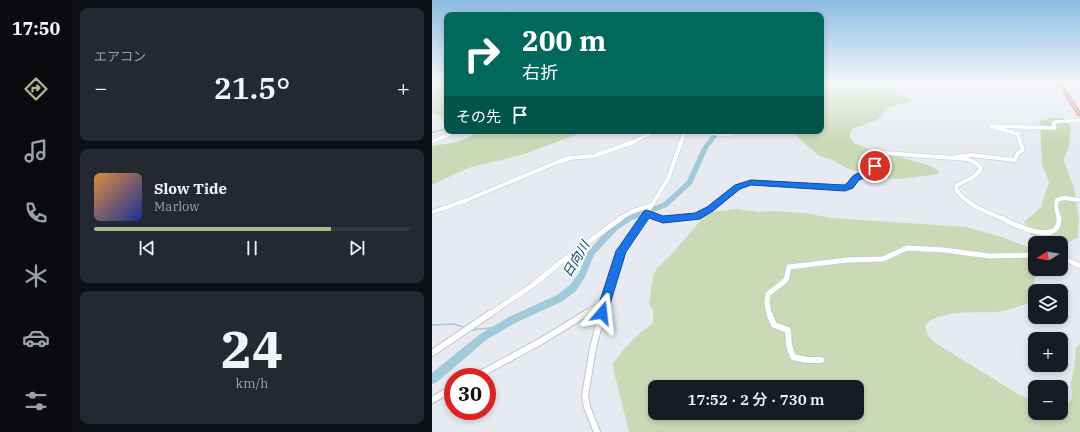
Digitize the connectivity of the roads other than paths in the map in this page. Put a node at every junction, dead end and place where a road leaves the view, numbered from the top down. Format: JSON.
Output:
{"nodes":[{"id":1,"x":1078,"y":108,"type":"edge"},
{"id":2,"x":1080,"y":115,"type":"edge"},
{"id":3,"x":1080,"y":120,"type":"edge"},
{"id":4,"x":450,"y":134,"type":"edge"},
{"id":5,"x":648,"y":134,"type":"edge"},
{"id":6,"x":683,"y":134,"type":"edge"},
{"id":7,"x":713,"y":134,"type":"edge"},
{"id":8,"x":732,"y":134,"type":"edge"},
{"id":9,"x":432,"y":142,"type":"edge"},
{"id":10,"x":951,"y":158,"type":"junction"},
{"id":11,"x":1080,"y":200,"type":"edge"},
{"id":12,"x":652,"y":206,"type":"junction"},
{"id":13,"x":432,"y":212,"type":"edge"},
{"id":14,"x":648,"y":213,"type":"junction"},
{"id":15,"x":1028,"y":255,"type":"edge"},
{"id":16,"x":1068,"y":260,"type":"edge"},
{"id":17,"x":1080,"y":266,"type":"edge"},
{"id":18,"x":605,"y":302,"type":"junction"},
{"id":19,"x":432,"y":353,"type":"edge"},
{"id":20,"x":821,"y":360,"type":"dead end"},
{"id":21,"x":492,"y":368,"type":"edge"},
{"id":22,"x":444,"y":393,"type":"edge"},
{"id":23,"x":432,"y":400,"type":"edge"},
{"id":24,"x":597,"y":432,"type":"edge"}],
"edges":[{"from":1,"to":2,"type":"main road"},
{"from":3,"to":10,"type":"street"},
{"from":4,"to":9,"type":"street"},
{"from":5,"to":13,"type":"street"},
{"from":6,"to":12,"type":"street"},
{"from":7,"to":8,"type":"street"},
{"from":10,"to":11,"type":"street"},
{"from":10,"to":14,"type":"street"},
{"from":12,"to":14,"type":"street"},
{"from":12,"to":19,"type":"street"},
{"from":14,"to":18,"type":"street"},
{"from":15,"to":20,"type":"street"},
{"from":16,"to":17,"type":"street"},
{"from":18,"to":21,"type":"street"},
{"from":18,"to":24,"type":"street"},
{"from":22,"to":23,"type":"street"}]}
